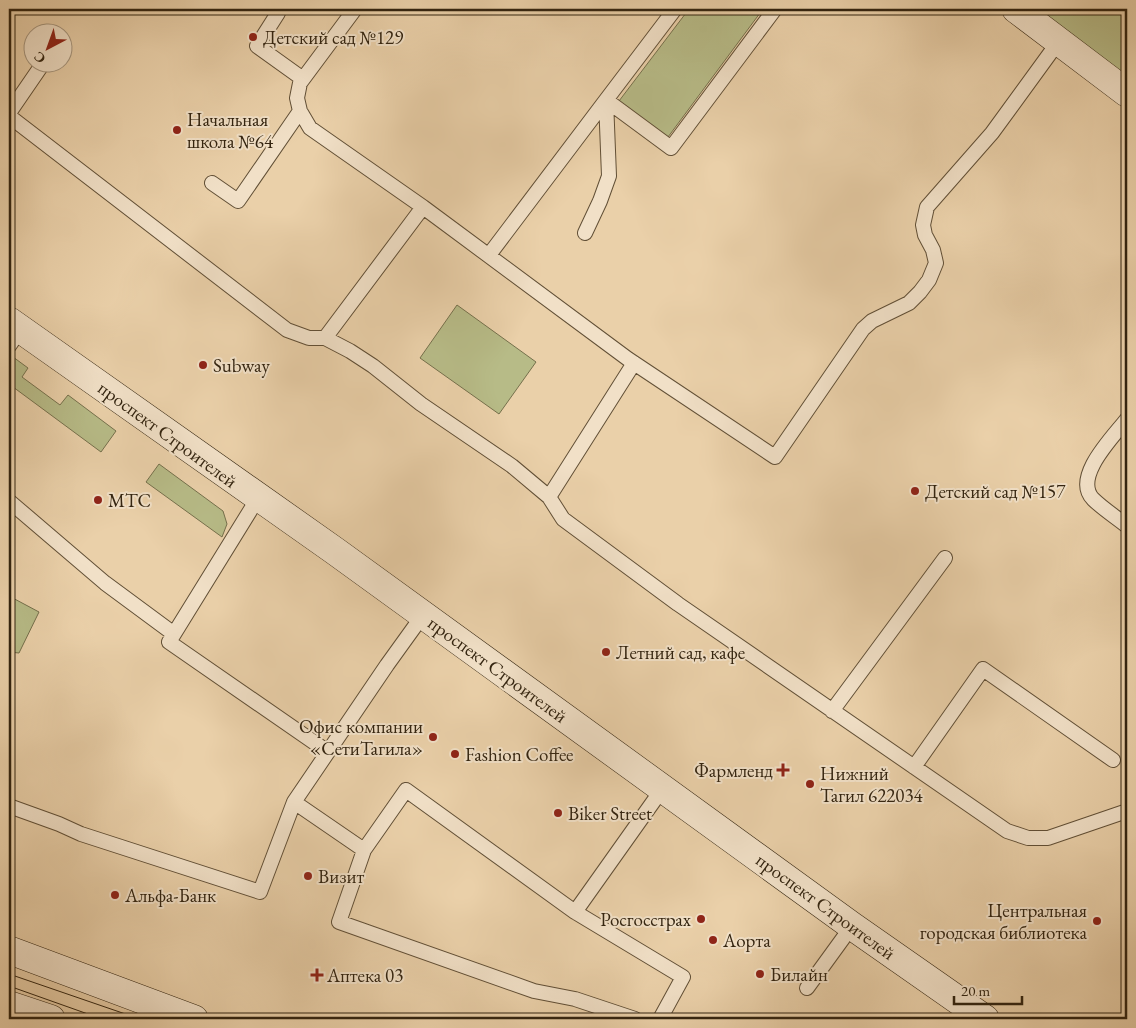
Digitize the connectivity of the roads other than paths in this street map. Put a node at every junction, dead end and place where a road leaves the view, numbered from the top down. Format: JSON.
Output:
{"nodes":[{"id":1,"x":355,"y":9,"type":"edge"},
{"id":2,"x":675,"y":9,"type":"edge"},
{"id":3,"x":775,"y":9,"type":"edge"},
{"id":4,"x":1016,"y":9,"type":"edge"},
{"id":5,"x":278,"y":13,"type":"dead end"},
{"id":6,"x":1059,"y":42,"type":"junction"},
{"id":7,"x":37,"y":72,"type":"edge"},
{"id":8,"x":303,"y":79,"type":"junction"},
{"id":9,"x":1127,"y":94,"type":"edge"},
{"id":10,"x":606,"y":100,"type":"junction"},
{"id":11,"x":300,"y":111,"type":"junction"},
{"id":12,"x":9,"y":114,"type":"edge"},
{"id":13,"x":212,"y":183,"type":"dead end"},
{"id":14,"x":423,"y":207,"type":"junction"},
{"id":15,"x":585,"y":233,"type":"dead end"},
{"id":16,"x":489,"y":255,"type":"junction"},
{"id":17,"x":13,"y":332,"type":"edge"},
{"id":18,"x":325,"y":338,"type":"junction"},
{"id":19,"x":634,"y":363,"type":"junction"},
{"id":20,"x":1127,"y":419,"type":"edge"},
{"id":21,"x":549,"y":497,"type":"junction"},
{"id":22,"x":258,"y":498,"type":"junction"},
{"id":23,"x":9,"y":501,"type":"edge"},
{"id":24,"x":1127,"y":526,"type":"edge"},
{"id":25,"x":945,"y":558,"type":"dead end"},
{"id":26,"x":423,"y":615,"type":"junction"},
{"id":27,"x":174,"y":634,"type":"junction"},
{"id":28,"x":832,"y":711,"type":"junction"},
{"id":29,"x":328,"y":752,"type":"junction"},
{"id":30,"x":1113,"y":760,"type":"dead end"},
{"id":31,"x":914,"y":767,"type":"junction"},
{"id":32,"x":663,"y":788,"type":"junction"},
{"id":33,"x":294,"y":802,"type":"junction"},
{"id":34,"x":9,"y":806,"type":"edge"},
{"id":35,"x":1127,"y":811,"type":"edge"},
{"id":36,"x":364,"y":850,"type":"junction"},
{"id":37,"x":575,"y":912,"type":"junction"},
{"id":38,"x":852,"y":926,"type":"junction"},
{"id":39,"x":9,"y":950,"type":"edge"},
{"id":40,"x":807,"y":988,"type":"dead end"},
{"id":41,"x":9,"y":1005,"type":"edge"},
{"id":42,"x":51,"y":1019,"type":"edge"},
{"id":43,"x":194,"y":1019,"type":"edge"},
{"id":44,"x":635,"y":1019,"type":"edge"},
{"id":45,"x":660,"y":1019,"type":"edge"},
{"id":46,"x":985,"y":1019,"type":"edge"}],
"edges":[{"from":1,"to":8,"type":"lane"},
{"from":2,"to":10,"type":"lane"},
{"from":3,"to":10,"type":"lane"},
{"from":4,"to":6,"type":"street"},
{"from":5,"to":8,"type":"lane"},
{"from":6,"to":9,"type":"street"},
{"from":6,"to":19,"type":"lane"},
{"from":7,"to":12,"type":"lane"},
{"from":8,"to":11,"type":"lane"},
{"from":10,"to":15,"type":"lane"},
{"from":10,"to":16,"type":"lane"},
{"from":11,"to":13,"type":"lane"},
{"from":11,"to":14,"type":"lane"},
{"from":12,"to":18,"type":"lane"},
{"from":14,"to":16,"type":"lane"},
{"from":14,"to":18,"type":"lane"},
{"from":16,"to":19,"type":"lane"},
{"from":17,"to":22,"type":"street","name":"проспект Строителей"},
{"from":18,"to":21,"type":"lane"},
{"from":19,"to":21,"type":"lane"},
{"from":20,"to":24,"type":"lane"},
{"from":21,"to":28,"type":"lane"},
{"from":22,"to":26,"type":"street","name":"проспект Строителей"},
{"from":22,"to":27,"type":"lane"},
{"from":23,"to":27,"type":"lane"},
{"from":25,"to":28,"type":"lane"},
{"from":26,"to":29,"type":"lane"},
{"from":26,"to":32,"type":"street","name":"проспект Строителей"},
{"from":27,"to":29,"type":"lane"},
{"from":28,"to":31,"type":"lane"},
{"from":29,"to":33,"type":"lane"},
{"from":30,"to":31,"type":"lane"},
{"from":31,"to":35,"type":"lane"},
{"from":32,"to":37,"type":"lane"},
{"from":32,"to":38,"type":"street","name":"проспект Строителей"},
{"from":33,"to":34,"type":"lane"},
{"from":33,"to":36,"type":"lane"},
{"from":36,"to":37,"type":"lane"},
{"from":36,"to":44,"type":"lane"},
{"from":37,"to":45,"type":"lane"},
{"from":38,"to":40,"type":"lane"},
{"from":38,"to":46,"type":"street","name":"проспект Строителей"},
{"from":39,"to":43,"type":"street"},
{"from":41,"to":42,"type":"street"}]}
